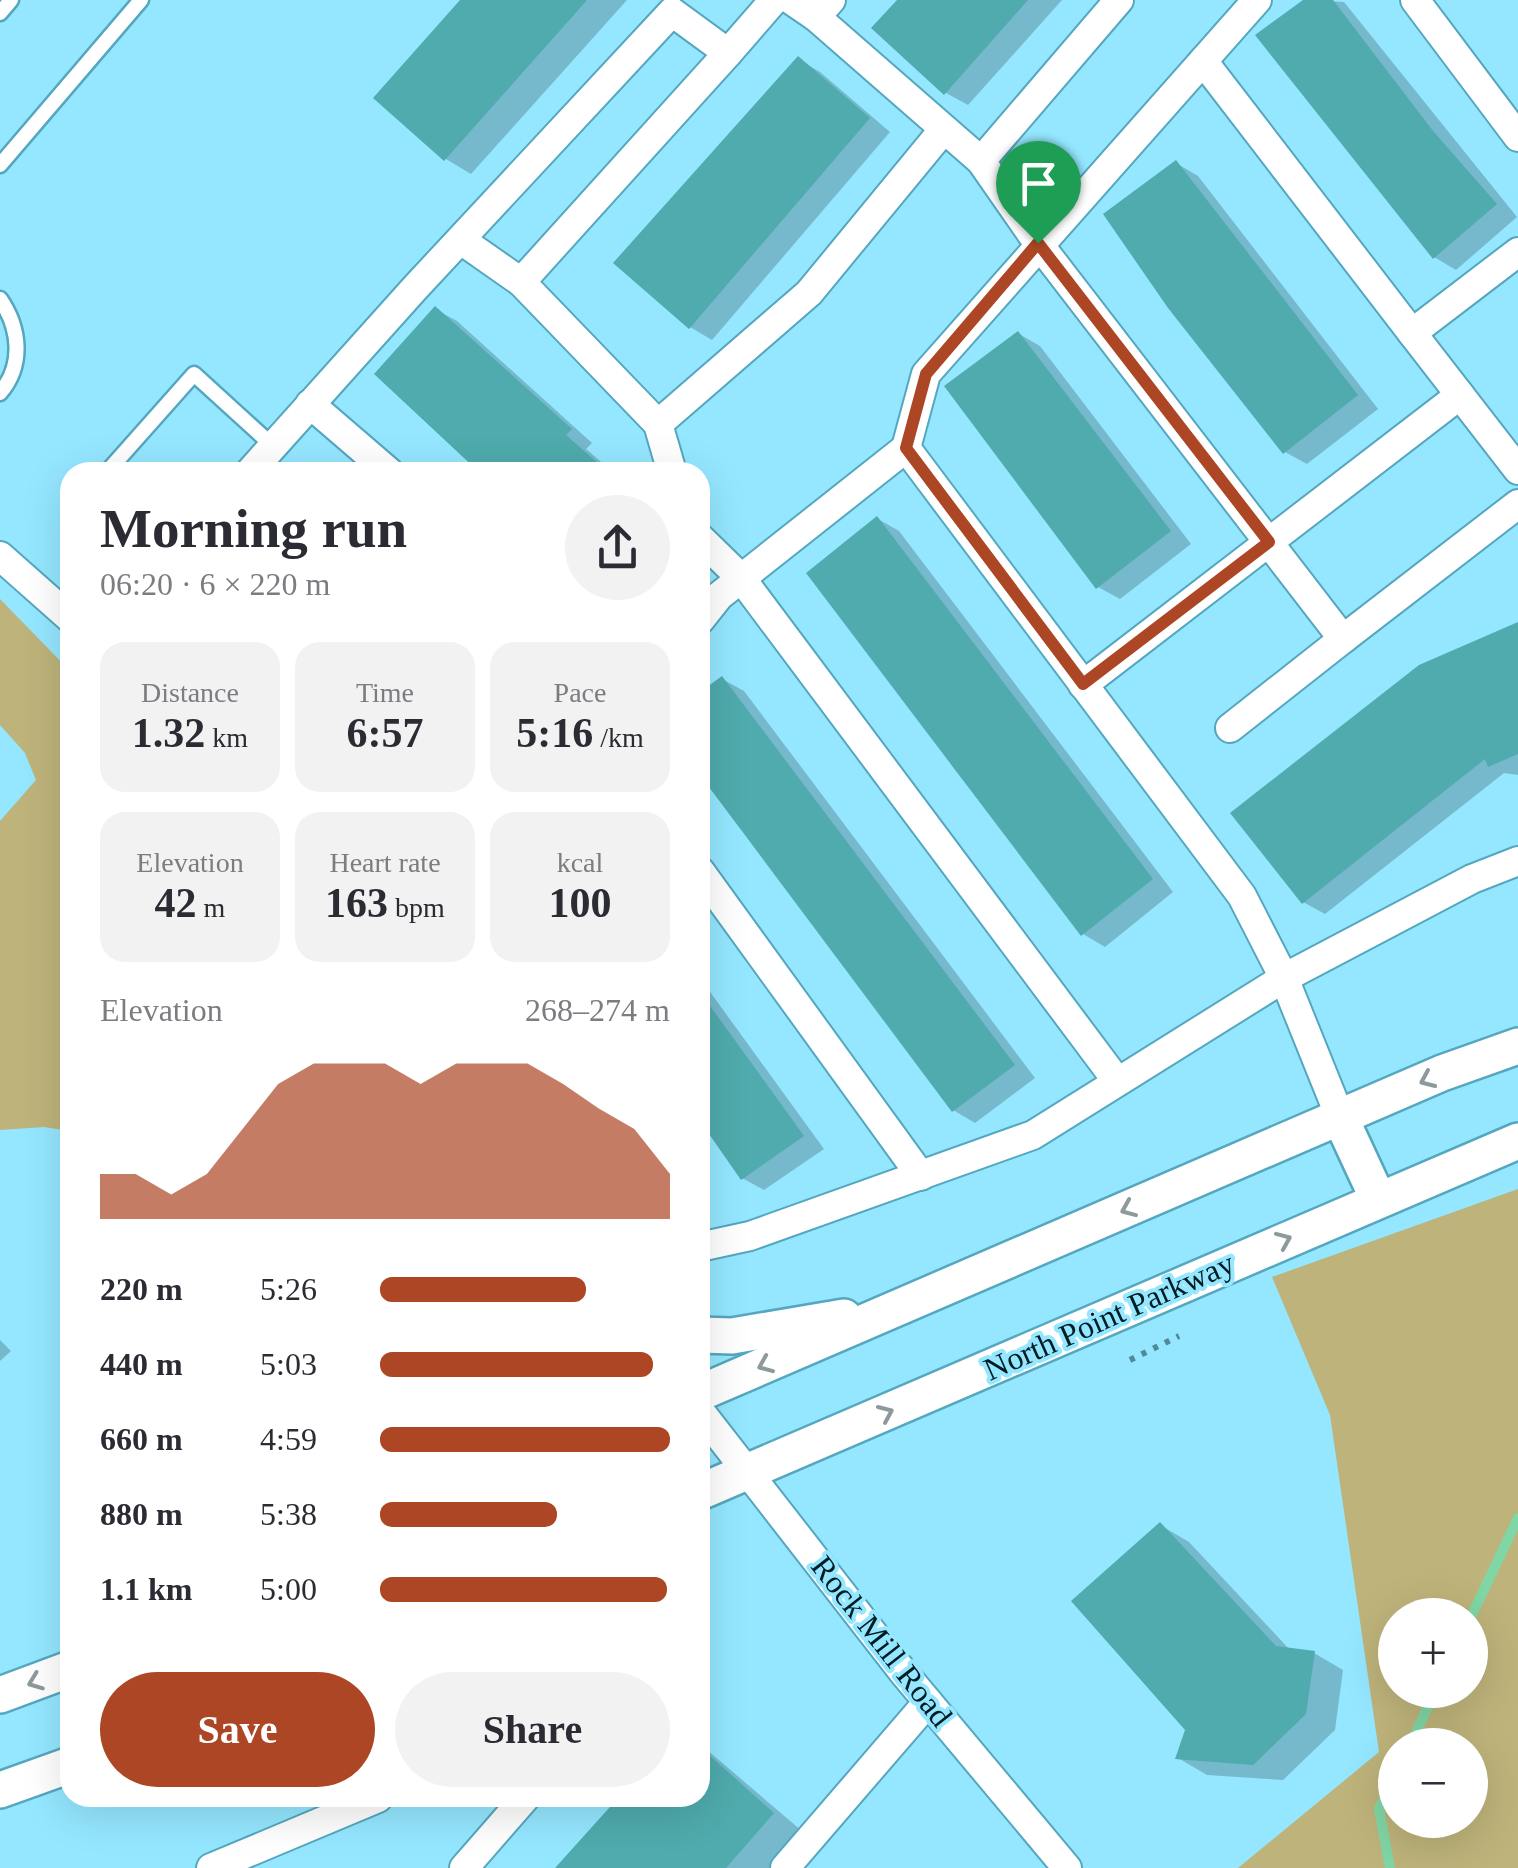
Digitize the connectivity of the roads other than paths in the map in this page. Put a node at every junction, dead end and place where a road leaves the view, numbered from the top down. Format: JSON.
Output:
{"nodes":[{"id":1,"x":12,"y":0,"type":"edge"},
{"id":2,"x":140,"y":0,"type":"edge"},
{"id":3,"x":774,"y":0,"type":"edge"},
{"id":4,"x":791,"y":0,"type":"edge"},
{"id":5,"x":1119,"y":0,"type":"edge"},
{"id":6,"x":1257,"y":0,"type":"edge"},
{"id":7,"x":1415,"y":0,"type":"edge"},
{"id":8,"x":823,"y":9,"type":"edge"},
{"id":9,"x":0,"y":13,"type":"edge"},
{"id":10,"x":728,"y":53,"type":"junction"},
{"id":11,"x":1203,"y":61,"type":"junction"},
{"id":12,"x":944,"y":129,"type":"junction"},
{"id":13,"x":1518,"y":138,"type":"edge"},
{"id":14,"x":981,"y":161,"type":"junction"},
{"id":15,"x":0,"y":165,"type":"edge"},
{"id":16,"x":460,"y":240,"type":"junction"},
{"id":17,"x":1038,"y":243,"type":"junction"},
{"id":18,"x":1518,"y":252,"type":"edge"},
{"id":19,"x":521,"y":282,"type":"junction"},
{"id":20,"x":0,"y":299,"type":"edge"},
{"id":21,"x":1412,"y":333,"type":"junction"},
{"id":22,"x":0,"y":394,"type":"edge"},
{"id":23,"x":1460,"y":395,"type":"junction"},
{"id":24,"x":310,"y":404,"type":"junction"},
{"id":25,"x":658,"y":424,"type":"junction"},
{"id":26,"x":273,"y":446,"type":"junction"},
{"id":27,"x":906,"y":448,"type":"junction"},
{"id":28,"x":116,"y":462,"type":"edge"},
{"id":29,"x":259,"y":462,"type":"edge"},
{"id":30,"x":377,"y":462,"type":"edge"},
{"id":31,"x":669,"y":462,"type":"edge"},
{"id":32,"x":1518,"y":470,"type":"edge"},
{"id":33,"x":1518,"y":504,"type":"edge"},
{"id":34,"x":1269,"y":542,"type":"junction"},
{"id":35,"x":710,"y":548,"type":"edge"},
{"id":36,"x":0,"y":556,"type":"edge"},
{"id":37,"x":741,"y":578,"type":"junction"},
{"id":38,"x":60,"y":609,"type":"edge"},
{"id":39,"x":710,"y":610,"type":"edge"},
{"id":40,"x":1343,"y":638,"type":"junction"},
{"id":41,"x":1083,"y":684,"type":"junction"},
{"id":42,"x":1230,"y":728,"type":"dead end"},
{"id":43,"x":1518,"y":860,"type":"edge"},
{"id":44,"x":710,"y":885,"type":"edge"},
{"id":45,"x":1284,"y":978,"type":"junction"},
{"id":46,"x":1518,"y":1046,"type":"edge"},
{"id":47,"x":1117,"y":1081,"type":"junction"},
{"id":48,"x":1340,"y":1118,"type":"junction"},
{"id":49,"x":1518,"y":1141,"type":"edge"},
{"id":50,"x":920,"y":1176,"type":"junction"},
{"id":51,"x":1378,"y":1199,"type":"junction"},
{"id":52,"x":710,"y":1245,"type":"edge"},
{"id":53,"x":899,"y":1308,"type":"junction"},
{"id":54,"x":710,"y":1335,"type":"edge"},
{"id":55,"x":710,"y":1389,"type":"edge"},
{"id":56,"x":710,"y":1423,"type":"edge"},
{"id":57,"x":750,"y":1472,"type":"junction"},
{"id":58,"x":710,"y":1488,"type":"edge"},
{"id":59,"x":60,"y":1673,"type":"edge"},
{"id":60,"x":0,"y":1695,"type":"edge"},
{"id":61,"x":928,"y":1702,"type":"junction"},
{"id":62,"x":60,"y":1769,"type":"edge"},
{"id":63,"x":0,"y":1790,"type":"edge"},
{"id":64,"x":357,"y":1807,"type":"edge"},
{"id":65,"x":517,"y":1807,"type":"edge"},
{"id":66,"x":211,"y":1868,"type":"edge"},
{"id":67,"x":464,"y":1868,"type":"edge"},
{"id":68,"x":784,"y":1868,"type":"edge"},
{"id":69,"x":1067,"y":1868,"type":"edge"}],
"edges":[{"from":1,"to":9,"type":"lane"},
{"from":2,"to":15,"type":"lane"},
{"from":3,"to":10,"type":"street"},
{"from":4,"to":8,"type":"street"},
{"from":5,"to":14,"type":"street"},
{"from":6,"to":11,"type":"street"},
{"from":7,"to":13,"type":"street"},
{"from":8,"to":12,"type":"street"},
{"from":10,"to":16,"type":"street"},
{"from":10,"to":19,"type":"street"},
{"from":11,"to":17,"type":"street"},
{"from":11,"to":21,"type":"street"},
{"from":12,"to":14,"type":"street"},
{"from":12,"to":25,"type":"street"},
{"from":14,"to":17,"type":"street"},
{"from":16,"to":19,"type":"street"},
{"from":16,"to":24,"type":"street"},
{"from":17,"to":27,"type":"street"},
{"from":17,"to":34,"type":"street"},
{"from":18,"to":21,"type":"street"},
{"from":19,"to":25,"type":"street"},
{"from":20,"to":22,"type":"lane"},
{"from":21,"to":23,"type":"street"},
{"from":23,"to":32,"type":"street"},
{"from":23,"to":34,"type":"street"},
{"from":24,"to":26,"type":"street"},
{"from":24,"to":30,"type":"street"},
{"from":25,"to":31,"type":"street"},
{"from":26,"to":28,"type":"lane"},
{"from":26,"to":29,"type":"street"},
{"from":27,"to":37,"type":"street"},
{"from":27,"to":41,"type":"street"},
{"from":33,"to":40,"type":"street"},
{"from":34,"to":40,"type":"street"},
{"from":34,"to":41,"type":"street"},
{"from":35,"to":37,"type":"street"},
{"from":36,"to":38,"type":"street"},
{"from":37,"to":39,"type":"street"},
{"from":37,"to":47,"type":"street"},
{"from":40,"to":42,"type":"street"},
{"from":41,"to":45,"type":"street"},
{"from":43,"to":45,"type":"street"},
{"from":44,"to":50,"type":"street"},
{"from":45,"to":47,"type":"street"},
{"from":45,"to":48,"type":"street"},
{"from":46,"to":48,"type":"street","one_way":true},
{"from":47,"to":50,"type":"street"},
{"from":48,"to":51,"type":"street"},
{"from":48,"to":53,"type":"street","one_way":true},
{"from":49,"to":51,"type":"street","name":"North Point Parkway"},
{"from":50,"to":52,"type":"street"},
{"from":57,"to":51,"type":"street","name":"North Point Parkway","one_way":true},
{"from":53,"to":54,"type":"street"},
{"from":53,"to":55,"type":"street","one_way":true},
{"from":56,"to":57,"type":"street","name":"Rock Mill Road"},
{"from":57,"to":58,"type":"street","name":"North Point Parkway"},
{"from":57,"to":61,"type":"street","name":"Rock Mill Road"},
{"from":59,"to":60,"type":"street","one_way":true},
{"from":61,"to":68,"type":"street"},
{"from":61,"to":69,"type":"street","name":"Rock Mill Road"},
{"from":62,"to":63,"type":"street"},
{"from":64,"to":66,"type":"street"},
{"from":65,"to":67,"type":"street"}]}
